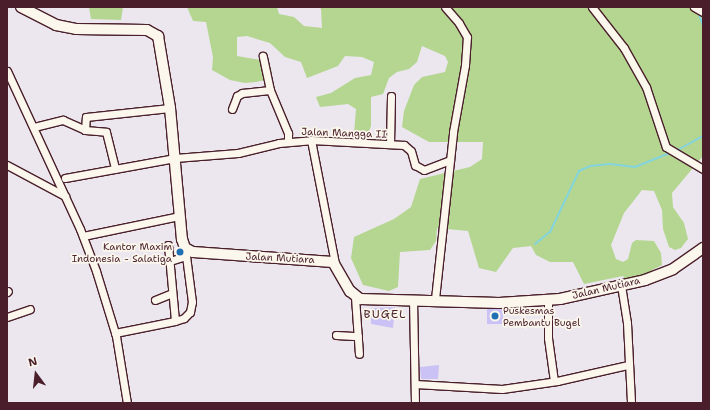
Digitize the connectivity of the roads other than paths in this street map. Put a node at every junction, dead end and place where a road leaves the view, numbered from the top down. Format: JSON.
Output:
{"nodes":[{"id":1,"x":21,"y":7,"type":"edge"},
{"id":2,"x":444,"y":7,"type":"edge"},
{"id":3,"x":592,"y":7,"type":"edge"},
{"id":4,"x":694,"y":7,"type":"edge"},
{"id":5,"x":703,"y":12,"type":"edge"},
{"id":6,"x":263,"y":56,"type":"dead end"},
{"id":7,"x":7,"y":71,"type":"edge"},
{"id":8,"x":270,"y":90,"type":"junction"},
{"id":9,"x":391,"y":96,"type":"dead end"},
{"id":10,"x":170,"y":108,"type":"junction"},
{"id":11,"x":232,"y":109,"type":"dead end"},
{"id":12,"x":34,"y":127,"type":"junction"},
{"id":13,"x":85,"y":130,"type":"junction"},
{"id":14,"x":311,"y":140,"type":"junction"},
{"id":15,"x":288,"y":142,"type":"junction"},
{"id":16,"x":390,"y":144,"type":"junction"},
{"id":17,"x":175,"y":158,"type":"junction"},
{"id":18,"x":450,"y":160,"type":"junction"},
{"id":19,"x":7,"y":164,"type":"edge"},
{"id":20,"x":115,"y":169,"type":"junction"},
{"id":21,"x":703,"y":169,"type":"edge"},
{"id":22,"x":65,"y":178,"type":"dead end"},
{"id":23,"x":65,"y":196,"type":"junction"},
{"id":24,"x":180,"y":216,"type":"junction"},
{"id":25,"x":83,"y":236,"type":"junction"},
{"id":26,"x":168,"y":245,"type":"dead end"},
{"id":27,"x":703,"y":248,"type":"edge"},
{"id":28,"x":185,"y":252,"type":"junction"},
{"id":29,"x":170,"y":261,"type":"junction"},
{"id":30,"x":335,"y":264,"type":"junction"},
{"id":31,"x":621,"y":285,"type":"junction"},
{"id":32,"x":172,"y":293,"type":"junction"},
{"id":33,"x":355,"y":297,"type":"junction"},
{"id":34,"x":413,"y":299,"type":"junction"},
{"id":35,"x":435,"y":299,"type":"junction"},
{"id":36,"x":155,"y":300,"type":"dead end"},
{"id":37,"x":548,"y":300,"type":"junction"},
{"id":38,"x":30,"y":309,"type":"dead end"},
{"id":39,"x":7,"y":318,"type":"edge"},
{"id":40,"x":175,"y":321,"type":"junction"},
{"id":41,"x":115,"y":333,"type":"junction"},
{"id":42,"x":336,"y":335,"type":"dead end"},
{"id":43,"x":358,"y":336,"type":"junction"},
{"id":44,"x":359,"y":354,"type":"dead end"},
{"id":45,"x":628,"y":365,"type":"junction"},
{"id":46,"x":554,"y":381,"type":"junction"},
{"id":47,"x":415,"y":384,"type":"junction"},
{"id":48,"x":127,"y":403,"type":"edge"},
{"id":49,"x":415,"y":403,"type":"edge"},
{"id":50,"x":630,"y":403,"type":"edge"}],
"edges":[{"from":1,"to":10,"type":"street"},
{"from":2,"to":18,"type":"street"},
{"from":3,"to":21,"type":"street"},
{"from":4,"to":5,"type":"street"},
{"from":6,"to":8,"type":"street"},
{"from":7,"to":12,"type":"street"},
{"from":8,"to":11,"type":"street"},
{"from":8,"to":15,"type":"street"},
{"from":9,"to":16,"type":"street"},
{"from":10,"to":13,"type":"street"},
{"from":10,"to":17,"type":"street"},
{"from":12,"to":13,"type":"street"},
{"from":12,"to":23,"type":"street"},
{"from":13,"to":20,"type":"street"},
{"from":14,"to":15,"type":"street","name":"Jalan Mangga II"},
{"from":14,"to":16,"type":"street","name":"Jalan Mangga II"},
{"from":14,"to":30,"type":"street"},
{"from":15,"to":17,"type":"street","name":"Jalan Mangga II"},
{"from":16,"to":18,"type":"street","name":"Jalan Mangga II"},
{"from":17,"to":20,"type":"street","name":"Jalan Mangga II"},
{"from":17,"to":24,"type":"street"},
{"from":18,"to":35,"type":"street"},
{"from":19,"to":23,"type":"street"},
{"from":20,"to":22,"type":"street","name":"Jalan Mangga II"},
{"from":23,"to":25,"type":"street"},
{"from":24,"to":25,"type":"street"},
{"from":24,"to":28,"type":"street"},
{"from":25,"to":41,"type":"street"},
{"from":26,"to":29,"type":"street"},
{"from":27,"to":31,"type":"street","name":"Jalan Mutiara"},
{"from":28,"to":29,"type":"street"},
{"from":28,"to":30,"type":"street","name":"Jalan Mutiara"},
{"from":28,"to":40,"type":"street"},
{"from":29,"to":32,"type":"street"},
{"from":30,"to":33,"type":"street"},
{"from":31,"to":37,"type":"street","name":"Jalan Mutiara"},
{"from":31,"to":45,"type":"street"},
{"from":32,"to":36,"type":"street"},
{"from":32,"to":40,"type":"street"},
{"from":33,"to":34,"type":"street","name":"Jalan Mutiara"},
{"from":33,"to":43,"type":"street"},
{"from":34,"to":35,"type":"street","name":"Jalan Mutiara"},
{"from":34,"to":47,"type":"street"},
{"from":35,"to":37,"type":"street","name":"Jalan Mutiara"},
{"from":37,"to":46,"type":"street"},
{"from":38,"to":39,"type":"street"},
{"from":40,"to":41,"type":"street"},
{"from":41,"to":48,"type":"street"},
{"from":42,"to":43,"type":"street"},
{"from":43,"to":44,"type":"street"},
{"from":45,"to":46,"type":"street"},
{"from":45,"to":50,"type":"street"},
{"from":46,"to":47,"type":"street"},
{"from":47,"to":49,"type":"street"}]}
